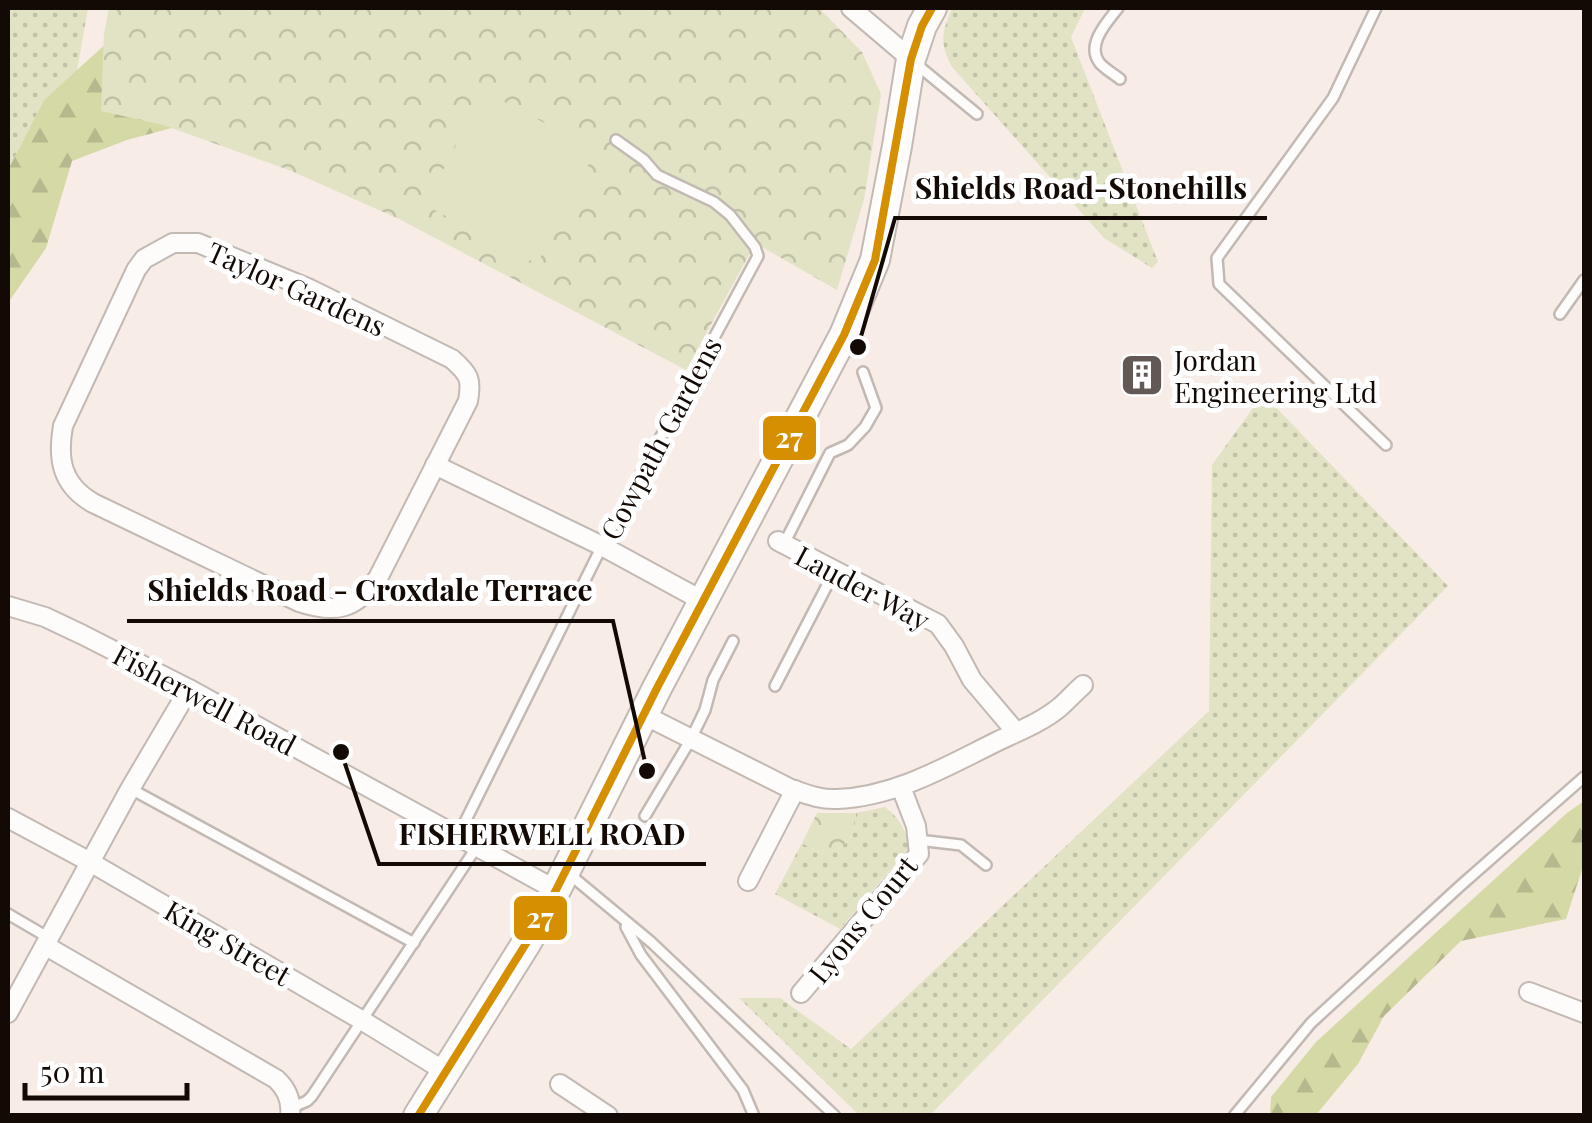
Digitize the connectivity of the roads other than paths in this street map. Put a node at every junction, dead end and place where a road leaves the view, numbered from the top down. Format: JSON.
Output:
{"nodes":[{"id":1,"x":851,"y":8,"type":"edge"},
{"id":2,"x":932,"y":8,"type":"edge"},
{"id":3,"x":1118,"y":8,"type":"edge"},
{"id":4,"x":1376,"y":8,"type":"edge"},
{"id":5,"x":910,"y":59,"type":"junction"},
{"id":6,"x":1120,"y":78,"type":"dead end"},
{"id":7,"x":977,"y":114,"type":"dead end"},
{"id":8,"x":616,"y":140,"type":"dead end"},
{"id":9,"x":1584,"y":280,"type":"edge"},
{"id":10,"x":1560,"y":314,"type":"dead end"},
{"id":11,"x":864,"y":372,"type":"dead end"},
{"id":12,"x":1386,"y":445,"type":"dead end"},
{"id":13,"x":435,"y":465,"type":"junction"},
{"id":14,"x":781,"y":543,"type":"joint"},
{"id":15,"x":602,"y":546,"type":"junction"},
{"id":16,"x":834,"y":570,"type":"junction"},
{"id":17,"x":703,"y":601,"type":"junction"},
{"id":18,"x":8,"y":606,"type":"edge"},
{"id":19,"x":733,"y":641,"type":"dead end"},
{"id":20,"x":1083,"y":685,"type":"dead end"},
{"id":21,"x":775,"y":686,"type":"dead end"},
{"id":22,"x":189,"y":689,"type":"junction"},
{"id":23,"x":644,"y":716,"type":"junction"},
{"id":24,"x":1016,"y":732,"type":"junction"},
{"id":25,"x":691,"y":739,"type":"junction"},
{"id":26,"x":1584,"y":777,"type":"edge"},
{"id":27,"x":901,"y":786,"type":"junction"},
{"id":28,"x":130,"y":789,"type":"junction"},
{"id":29,"x":795,"y":790,"type":"junction"},
{"id":30,"x":645,"y":816,"type":"dead end"},
{"id":31,"x":8,"y":818,"type":"edge"},
{"id":32,"x":458,"y":836,"type":"junction"},
{"id":33,"x":918,"y":840,"type":"junction"},
{"id":34,"x":477,"y":846,"type":"junction"},
{"id":35,"x":90,"y":862,"type":"junction"},
{"id":36,"x":986,"y":865,"type":"dead end"},
{"id":37,"x":561,"y":881,"type":"junction"},
{"id":38,"x":748,"y":881,"type":"dead end"},
{"id":39,"x":8,"y":914,"type":"edge"},
{"id":40,"x":622,"y":920,"type":"junction"},
{"id":41,"x":48,"y":942,"type":"junction"},
{"id":42,"x":414,"y":942,"type":"junction"},
{"id":43,"x":1529,"y":992,"type":"dead end"},
{"id":44,"x":801,"y":993,"type":"dead end"},
{"id":45,"x":9,"y":1007,"type":"edge"},
{"id":46,"x":1584,"y":1013,"type":"edge"},
{"id":47,"x":363,"y":1021,"type":"junction"},
{"id":48,"x":446,"y":1072,"type":"junction"},
{"id":49,"x":560,"y":1084,"type":"dead end"},
{"id":50,"x":588,"y":1110,"type":"edge"},
{"id":51,"x":290,"y":1112,"type":"edge"},
{"id":52,"x":418,"y":1116,"type":"edge"},
{"id":53,"x":608,"y":1116,"type":"edge"},
{"id":54,"x":754,"y":1116,"type":"edge"},
{"id":55,"x":835,"y":1116,"type":"edge"},
{"id":56,"x":1234,"y":1116,"type":"edge"}],
"edges":[{"from":1,"to":5,"type":"street"},
{"from":2,"to":5,"type":"main road"},
{"from":3,"to":6,"type":"lane"},
{"from":4,"to":12,"type":"lane"},
{"from":5,"to":7,"type":"lane"},
{"from":5,"to":17,"type":"main road"},
{"from":8,"to":15,"type":"lane","name":"Cowpath Gardens"},
{"from":9,"to":10,"type":"lane"},
{"from":11,"to":14,"type":"lane"},
{"from":13,"to":13,"type":"street","name":"Taylor Gardens"},
{"from":13,"to":15,"type":"street"},
{"from":14,"to":16,"type":"street","name":"Lauder Way"},
{"from":15,"to":17,"type":"street"},
{"from":15,"to":32,"type":"lane","name":"Cowpath Gardens"},
{"from":16,"to":21,"type":"lane"},
{"from":16,"to":24,"type":"street","name":"Lauder Way"},
{"from":17,"to":23,"type":"main road"},
{"from":18,"to":22,"type":"street","name":"Fisherwell Road"},
{"from":19,"to":25,"type":"lane"},
{"from":20,"to":24,"type":"street"},
{"from":22,"to":28,"type":"street"},
{"from":22,"to":32,"type":"street","name":"Fisherwell Road"},
{"from":23,"to":25,"type":"street"},
{"from":23,"to":37,"type":"main road"},
{"from":24,"to":27,"type":"street"},
{"from":25,"to":29,"type":"street"},
{"from":25,"to":30,"type":"lane"},
{"from":26,"to":56,"type":"lane"},
{"from":27,"to":29,"type":"street"},
{"from":27,"to":33,"type":"street","name":"Lyons Court"},
{"from":28,"to":35,"type":"street"},
{"from":28,"to":42,"type":"lane"},
{"from":29,"to":38,"type":"street"},
{"from":31,"to":35,"type":"street","name":"King Street"},
{"from":32,"to":34,"type":"street","name":"Fisherwell Road"},
{"from":33,"to":36,"type":"lane"},
{"from":33,"to":44,"type":"street","name":"Lyons Court"},
{"from":34,"to":37,"type":"street","name":"Fisherwell Road"},
{"from":34,"to":42,"type":"lane"},
{"from":35,"to":41,"type":"street"},
{"from":35,"to":47,"type":"street","name":"King Street"},
{"from":37,"to":40,"type":"lane"},
{"from":37,"to":48,"type":"main road"},
{"from":39,"to":41,"type":"lane"},
{"from":40,"to":54,"type":"lane"},
{"from":40,"to":55,"type":"lane"},
{"from":41,"to":45,"type":"street"},
{"from":41,"to":51,"type":"street"},
{"from":42,"to":47,"type":"lane"},
{"from":43,"to":46,"type":"street"},
{"from":47,"to":48,"type":"street","name":"King Street"},
{"from":47,"to":51,"type":"lane"},
{"from":48,"to":52,"type":"main road"},
{"from":49,"to":50,"type":"street"},
{"from":50,"to":53,"type":"street"}]}
